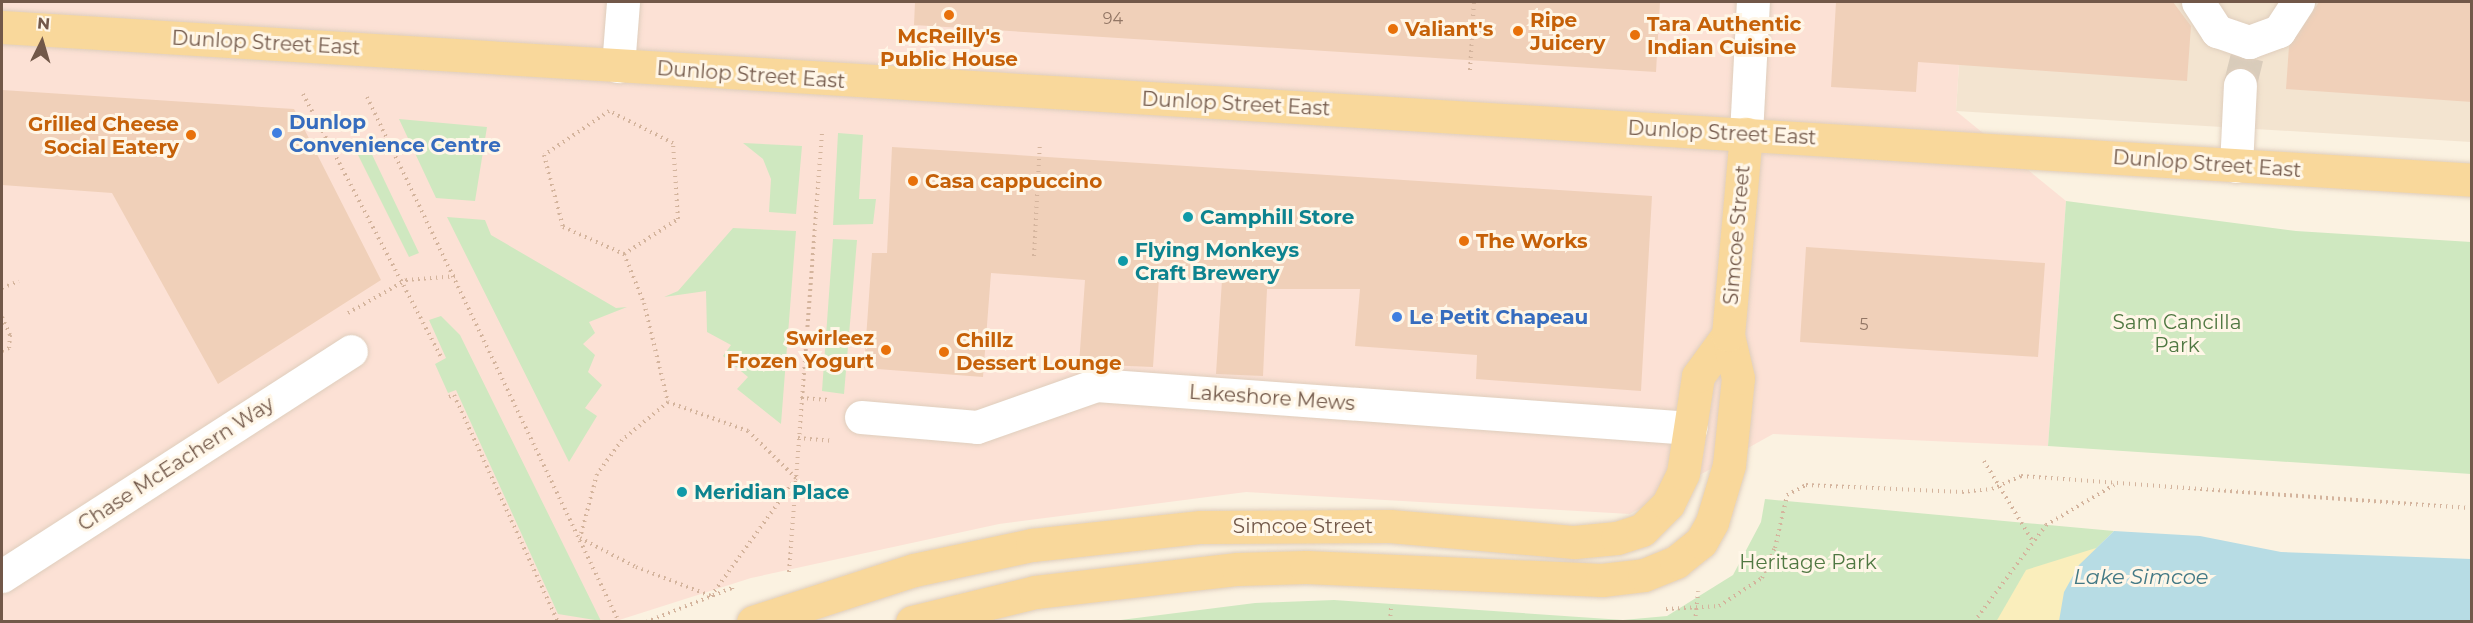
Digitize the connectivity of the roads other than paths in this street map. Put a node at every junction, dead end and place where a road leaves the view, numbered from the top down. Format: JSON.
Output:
{"nodes":[{"id":1,"x":623,"y":2,"type":"edge"},
{"id":2,"x":1753,"y":2,"type":"edge"},
{"id":3,"x":2198,"y":2,"type":"edge"},
{"id":4,"x":2298,"y":2,"type":"edge"},
{"id":5,"x":2,"y":27,"type":"edge"},
{"id":6,"x":2246,"y":62,"type":"junction"},
{"id":7,"x":618,"y":66,"type":"junction"},
{"id":8,"x":1746,"y":134,"type":"junction"},
{"id":9,"x":2236,"y":166,"type":"junction"},
{"id":10,"x":2472,"y":180,"type":"edge"},
{"id":11,"x":1728,"y":335,"type":"junction"},
{"id":12,"x":351,"y":351,"type":"road end"},
{"id":13,"x":861,"y":417,"type":"dead end"},
{"id":14,"x":1690,"y":428,"type":"junction"},
{"id":15,"x":2,"y":576,"type":"edge"},
{"id":16,"x":753,"y":621,"type":"edge"},
{"id":17,"x":912,"y":621,"type":"edge"}],
"edges":[{"from":1,"to":7,"type":"street"},
{"from":2,"to":8,"type":"street"},
{"from":3,"to":6,"type":"street"},
{"from":4,"to":6,"type":"street"},
{"from":5,"to":7,"type":"main road","name":"Dunlop Street East"},
{"from":6,"to":9,"type":"street"},
{"from":7,"to":8,"type":"main road","name":"Dunlop Street East"},
{"from":8,"to":9,"type":"main road","name":"Dunlop Street East"},
{"from":8,"to":11,"type":"main road","name":"Simcoe Street"},
{"from":9,"to":10,"type":"main road","name":"Dunlop Street East"},
{"from":11,"to":14,"type":"main road","name":"Simcoe Street"},
{"from":11,"to":17,"type":"main road","name":"Simcoe Street"},
{"from":12,"to":15,"type":"street","name":"Chase McEachern Way"},
{"from":13,"to":14,"type":"street","name":"Lakeshore Mews"},
{"from":14,"to":16,"type":"main road","name":"Simcoe Street"}]}
